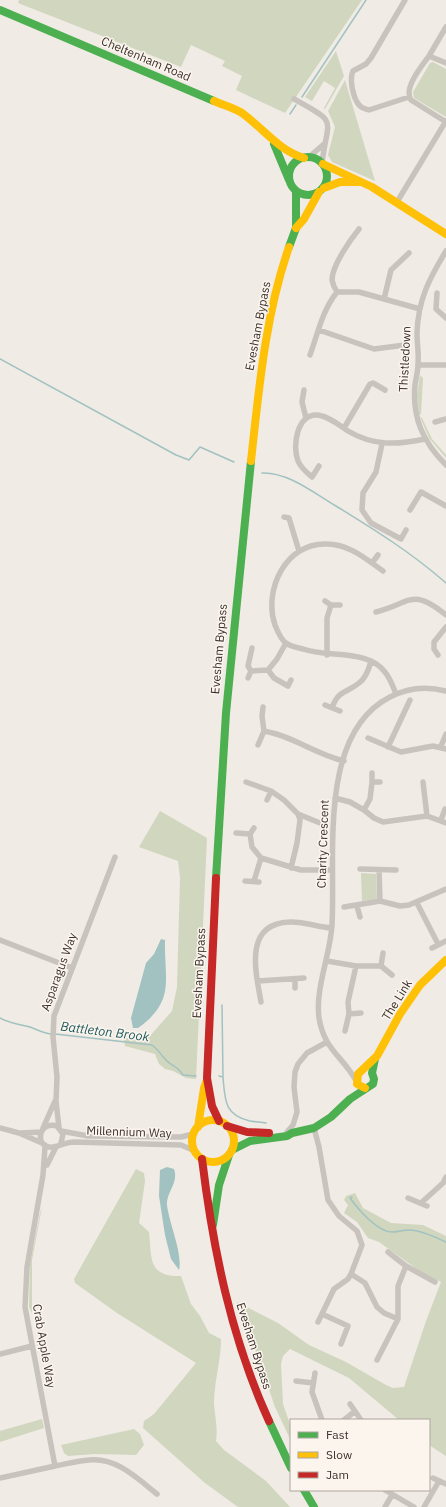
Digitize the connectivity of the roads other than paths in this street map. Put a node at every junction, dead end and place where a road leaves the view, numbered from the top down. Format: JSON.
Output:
{"nodes":[{"id":1,"x":405,"y":0,"type":"edge"},
{"id":2,"x":0,"y":10,"type":"edge"},
{"id":3,"x":446,"y":27,"type":"edge"},
{"id":4,"x":429,"y":56,"type":"junction"},
{"id":5,"x":446,"y":63,"type":"edge"},
{"id":6,"x":409,"y":97,"type":"junction"},
{"id":7,"x":294,"y":99,"type":"dead end"},
{"id":8,"x":446,"y":122,"type":"edge"},
{"id":9,"x":274,"y":144,"type":"junction"},
{"id":10,"x":324,"y":144,"type":"junction"},
{"id":11,"x":306,"y":157,"type":"junction"},
{"id":12,"x":322,"y":163,"type":"junction"},
{"id":13,"x":290,"y":182,"type":"junction"},
{"id":14,"x":363,"y":182,"type":"junction"},
{"id":15,"x":321,"y":190,"type":"junction"},
{"id":16,"x":296,"y":191,"type":"junction"},
{"id":17,"x":397,"y":202,"type":"junction"},
{"id":18,"x":296,"y":228,"type":"junction"},
{"id":19,"x":359,"y":229,"type":"dead end"},
{"id":20,"x":446,"y":234,"type":"edge"},
{"id":21,"x":446,"y":251,"type":"edge"},
{"id":22,"x":409,"y":253,"type":"dead end"},
{"id":23,"x":337,"y":292,"type":"junction"},
{"id":24,"x":437,"y":293,"type":"dead end"},
{"id":25,"x":384,"y":299,"type":"junction"},
{"id":26,"x":420,"y":309,"type":"junction"},
{"id":27,"x":446,"y":318,"type":"edge"},
{"id":28,"x":319,"y":330,"type":"junction"},
{"id":29,"x":405,"y":345,"type":"dead end"},
{"id":30,"x":310,"y":355,"type":"dead end"},
{"id":31,"x":418,"y":365,"type":"junction"},
{"id":32,"x":446,"y":365,"type":"edge"},
{"id":33,"x":304,"y":390,"type":"dead end"},
{"id":34,"x":385,"y":390,"type":"dead end"},
{"id":35,"x":306,"y":418,"type":"junction"},
{"id":36,"x":446,"y":419,"type":"edge"},
{"id":37,"x":435,"y":422,"type":"dead end"},
{"id":38,"x":344,"y":428,"type":"junction"},
{"id":39,"x":425,"y":439,"type":"junction"},
{"id":40,"x":382,"y":444,"type":"junction"},
{"id":41,"x":446,"y":465,"type":"edge"},
{"id":42,"x":319,"y":466,"type":"dead end"},
{"id":43,"x":446,"y":506,"type":"edge"},
{"id":44,"x":410,"y":510,"type":"dead end"},
{"id":45,"x":284,"y":516,"type":"dead end"},
{"id":46,"x":406,"y":530,"type":"dead end"},
{"id":47,"x":300,"y":551,"type":"junction"},
{"id":48,"x":378,"y":555,"type":"dead end"},
{"id":49,"x":372,"y":563,"type":"junction"},
{"id":50,"x":383,"y":571,"type":"dead end"},
{"id":51,"x":325,"y":602,"type":"dead end"},
{"id":52,"x":331,"y":605,"type":"junction"},
{"id":53,"x":340,"y":605,"type":"dead end"},
{"id":54,"x":376,"y":612,"type":"dead end"},
{"id":55,"x":446,"y":615,"type":"edge"},
{"id":56,"x":446,"y":627,"type":"edge"},
{"id":57,"x":286,"y":643,"type":"junction"},
{"id":58,"x":252,"y":648,"type":"dead end"},
{"id":59,"x":327,"y":655,"type":"junction"},
{"id":60,"x":438,"y":655,"type":"dead end"},
{"id":61,"x":372,"y":661,"type":"junction"},
{"id":62,"x":268,"y":670,"type":"junction"},
{"id":63,"x":251,"y":671,"type":"junction"},
{"id":64,"x":248,"y":678,"type":"dead end"},
{"id":65,"x":292,"y":680,"type":"dead end"},
{"id":66,"x":446,"y":691,"type":"edge"},
{"id":67,"x":396,"y":694,"type":"junction"},
{"id":68,"x":410,"y":700,"type":"dead end"},
{"id":69,"x":325,"y":705,"type":"dead end"},
{"id":70,"x":263,"y":707,"type":"dead end"},
{"id":71,"x":332,"y":708,"type":"junction"},
{"id":72,"x":340,"y":711,"type":"dead end"},
{"id":73,"x":264,"y":730,"type":"junction"},
{"id":74,"x":446,"y":734,"type":"edge"},
{"id":75,"x":368,"y":738,"type":"dead end"},
{"id":76,"x":258,"y":745,"type":"dead end"},
{"id":77,"x":388,"y":747,"type":"junction"},
{"id":78,"x":444,"y":747,"type":"edge"},
{"id":79,"x":344,"y":761,"type":"junction"},
{"id":80,"x":372,"y":773,"type":"dead end"},
{"id":81,"x":246,"y":782,"type":"dead end"},
{"id":82,"x":372,"y":782,"type":"junction"},
{"id":83,"x":380,"y":782,"type":"dead end"},
{"id":84,"x":423,"y":782,"type":"dead end"},
{"id":85,"x":271,"y":791,"type":"junction"},
{"id":86,"x":335,"y":798,"type":"junction"},
{"id":87,"x":267,"y":800,"type":"dead end"},
{"id":88,"x":445,"y":809,"type":"dead end"},
{"id":89,"x":364,"y":810,"type":"junction"},
{"id":90,"x":298,"y":814,"type":"junction"},
{"id":91,"x":427,"y":816,"type":"junction"},
{"id":92,"x":443,"y":821,"type":"edge"},
{"id":93,"x":320,"y":823,"type":"dead end"},
{"id":94,"x":254,"y":828,"type":"dead end"},
{"id":95,"x":236,"y":833,"type":"dead end"},
{"id":96,"x":250,"y":834,"type":"junction"},
{"id":97,"x":115,"y":857,"type":"dead end"},
{"id":98,"x":261,"y":858,"type":"junction"},
{"id":99,"x":291,"y":868,"type":"junction"},
{"id":100,"x":360,"y":869,"type":"dead end"},
{"id":101,"x":332,"y":870,"type":"junction"},
{"id":102,"x":379,"y":870,"type":"junction"},
{"id":103,"x":396,"y":870,"type":"dead end"},
{"id":104,"x":245,"y":881,"type":"dead end"},
{"id":105,"x":446,"y":889,"type":"edge"},
{"id":106,"x":380,"y":901,"type":"junction"},
{"id":107,"x":417,"y":903,"type":"junction"},
{"id":108,"x":357,"y":906,"type":"junction"},
{"id":109,"x":344,"y":907,"type":"dead end"},
{"id":110,"x":360,"y":917,"type":"dead end"},
{"id":111,"x":332,"y":928,"type":"junction"},
{"id":112,"x":0,"y":940,"type":"edge"},
{"id":113,"x":446,"y":941,"type":"edge"},
{"id":114,"x":438,"y":944,"type":"junction"},
{"id":115,"x":432,"y":948,"type":"dead end"},
{"id":116,"x":383,"y":953,"type":"dead end"},
{"id":117,"x":446,"y":960,"type":"edge"},
{"id":118,"x":327,"y":961,"type":"junction"},
{"id":119,"x":356,"y":966,"type":"junction"},
{"id":120,"x":381,"y":966,"type":"junction"},
{"id":121,"x":72,"y":968,"type":"junction"},
{"id":122,"x":392,"y":975,"type":"dead end"},
{"id":123,"x":304,"y":978,"type":"dead end"},
{"id":124,"x":295,"y":979,"type":"junction"},
{"id":125,"x":258,"y":981,"type":"junction"},
{"id":126,"x":295,"y":988,"type":"dead end"},
{"id":127,"x":261,"y":1002,"type":"dead end"},
{"id":128,"x":361,"y":1013,"type":"dead end"},
{"id":129,"x":349,"y":1014,"type":"junction"},
{"id":130,"x":345,"y":1031,"type":"dead end"},
{"id":131,"x":327,"y":1042,"type":"junction"},
{"id":132,"x":375,"y":1059,"type":"junction"},
{"id":133,"x":372,"y":1074,"type":"junction"},
{"id":134,"x":207,"y":1078,"type":"junction"},
{"id":135,"x":360,"y":1079,"type":"junction"},
{"id":136,"x":56,"y":1101,"type":"junction"},
{"id":137,"x":219,"y":1121,"type":"junction"},
{"id":138,"x":227,"y":1126,"type":"junction"},
{"id":139,"x":198,"y":1127,"type":"junction"},
{"id":140,"x":0,"y":1128,"type":"edge"},
{"id":141,"x":314,"y":1128,"type":"junction"},
{"id":142,"x":60,"y":1129,"type":"junction"},
{"id":143,"x":42,"y":1130,"type":"junction"},
{"id":144,"x":289,"y":1132,"type":"junction"},
{"id":145,"x":19,"y":1133,"type":"junction"},
{"id":146,"x":193,"y":1134,"type":"junction"},
{"id":147,"x":61,"y":1143,"type":"junction"},
{"id":148,"x":44,"y":1145,"type":"junction"},
{"id":149,"x":56,"y":1147,"type":"junction"},
{"id":150,"x":195,"y":1151,"type":"junction"},
{"id":151,"x":230,"y":1153,"type":"junction"},
{"id":152,"x":202,"y":1159,"type":"junction"},
{"id":153,"x":43,"y":1175,"type":"junction"},
{"id":154,"x":446,"y":1177,"type":"edge"},
{"id":155,"x":445,"y":1184,"type":"edge"},
{"id":156,"x":408,"y":1198,"type":"dead end"},
{"id":157,"x":421,"y":1203,"type":"junction"},
{"id":158,"x":427,"y":1206,"type":"dead end"},
{"id":159,"x":213,"y":1225,"type":"junction"},
{"id":160,"x":388,"y":1252,"type":"dead end"},
{"id":161,"x":406,"y":1266,"type":"junction"},
{"id":162,"x":351,"y":1274,"type":"junction"},
{"id":163,"x":435,"y":1282,"type":"dead end"},
{"id":164,"x":322,"y":1314,"type":"junction"},
{"id":165,"x":398,"y":1319,"type":"junction"},
{"id":166,"x":318,"y":1322,"type":"dead end"},
{"id":167,"x":341,"y":1344,"type":"dead end"},
{"id":168,"x":32,"y":1346,"type":"junction"},
{"id":169,"x":0,"y":1354,"type":"edge"},
{"id":170,"x":377,"y":1360,"type":"dead end"},
{"id":171,"x":315,"y":1373,"type":"dead end"},
{"id":172,"x":296,"y":1381,"type":"dead end"},
{"id":173,"x":313,"y":1383,"type":"junction"},
{"id":174,"x":350,"y":1404,"type":"dead end"},
{"id":175,"x":354,"y":1412,"type":"junction"},
{"id":176,"x":322,"y":1419,"type":"edge"},
{"id":177,"x":345,"y":1419,"type":"edge"},
{"id":178,"x":360,"y":1419,"type":"edge"},
{"id":179,"x":54,"y":1466,"type":"junction"},
{"id":180,"x":290,"y":1466,"type":"edge"},
{"id":181,"x":0,"y":1478,"type":"edge"},
{"id":182,"x":433,"y":1478,"type":"dead end"},
{"id":183,"x":439,"y":1481,"type":"junction"},
{"id":184,"x":446,"y":1484,"type":"edge"},
{"id":185,"x":305,"y":1491,"type":"edge"},
{"id":186,"x":386,"y":1491,"type":"edge"},
{"id":187,"x":157,"y":1494,"type":"dead end"},
{"id":188,"x":392,"y":1495,"type":"junction"},
{"id":189,"x":314,"y":1507,"type":"edge"},
{"id":190,"x":385,"y":1507,"type":"edge"},
{"id":191,"x":414,"y":1507,"type":"edge"},
{"id":192,"x":424,"y":1507,"type":"edge"}],
"edges":[{"from":1,"to":6,"type":"street"},
{"from":2,"to":9,"type":"main road","name":"Cheltenham Road"},
{"from":3,"to":4,"type":"street"},
{"from":4,"to":5,"type":"street"},
{"from":4,"to":6,"type":"street"},
{"from":6,"to":8,"type":"street"},
{"from":7,"to":10,"type":"street"},
{"from":8,"to":17,"type":"street"},
{"from":9,"to":11,"type":"main road","name":"Cheltenham Road"},
{"from":9,"to":13,"type":"main road","name":"Cheltenham Road"},
{"from":10,"to":11,"type":"street"},
{"from":10,"to":12,"type":"street"},
{"from":11,"to":12,"type":"main road"},
{"from":11,"to":13,"type":"main road"},
{"from":12,"to":14,"type":"main road"},
{"from":12,"to":15,"type":"main road"},
{"from":13,"to":16,"type":"main road"},
{"from":14,"to":15,"type":"main road"},
{"from":14,"to":17,"type":"main road"},
{"from":15,"to":16,"type":"main road"},
{"from":15,"to":18,"type":"main road","name":"Evesham Bypass"},
{"from":16,"to":18,"type":"main road","name":"Evesham Bypass"},
{"from":17,"to":20,"type":"main road"},
{"from":18,"to":134,"type":"main road","name":"Evesham Bypass"},
{"from":19,"to":23,"type":"street"},
{"from":21,"to":26,"type":"street","name":"Thistledown"},
{"from":22,"to":25,"type":"street"},
{"from":23,"to":25,"type":"street"},
{"from":23,"to":28,"type":"street"},
{"from":24,"to":27,"type":"street"},
{"from":25,"to":26,"type":"street"},
{"from":26,"to":31,"type":"street","name":"Thistledown"},
{"from":28,"to":29,"type":"street"},
{"from":28,"to":30,"type":"street"},
{"from":31,"to":32,"type":"street"},
{"from":31,"to":39,"type":"street","name":"Thistledown"},
{"from":33,"to":35,"type":"street"},
{"from":34,"to":38,"type":"street"},
{"from":35,"to":38,"type":"street"},
{"from":35,"to":42,"type":"street"},
{"from":36,"to":37,"type":"street"},
{"from":38,"to":40,"type":"street"},
{"from":39,"to":40,"type":"street"},
{"from":39,"to":41,"type":"street","name":"Thistledown"},
{"from":40,"to":46,"type":"street"},
{"from":43,"to":44,"type":"street"},
{"from":45,"to":47,"type":"street"},
{"from":47,"to":49,"type":"street"},
{"from":47,"to":57,"type":"street"},
{"from":48,"to":49,"type":"street"},
{"from":49,"to":50,"type":"street"},
{"from":51,"to":52,"type":"street"},
{"from":52,"to":53,"type":"street"},
{"from":52,"to":59,"type":"street"},
{"from":54,"to":55,"type":"street"},
{"from":56,"to":60,"type":"street"},
{"from":57,"to":59,"type":"street"},
{"from":57,"to":62,"type":"street"},
{"from":58,"to":63,"type":"street"},
{"from":59,"to":61,"type":"street"},
{"from":61,"to":67,"type":"street"},
{"from":61,"to":71,"type":"street"},
{"from":62,"to":63,"type":"street"},
{"from":62,"to":65,"type":"street"},
{"from":63,"to":64,"type":"street"},
{"from":66,"to":67,"type":"street","name":"Charity Crescent"},
{"from":67,"to":79,"type":"street","name":"Charity Crescent"},
{"from":68,"to":77,"type":"street"},
{"from":69,"to":71,"type":"street"},
{"from":70,"to":73,"type":"street"},
{"from":71,"to":72,"type":"street"},
{"from":73,"to":76,"type":"street"},
{"from":73,"to":79,"type":"street"},
{"from":74,"to":78,"type":"street"},
{"from":75,"to":77,"type":"street"},
{"from":77,"to":78,"type":"street"},
{"from":79,"to":86,"type":"street","name":"Charity Crescent"},
{"from":80,"to":82,"type":"street"},
{"from":81,"to":85,"type":"street"},
{"from":82,"to":83,"type":"street"},
{"from":82,"to":89,"type":"street"},
{"from":84,"to":91,"type":"street"},
{"from":85,"to":87,"type":"street"},
{"from":85,"to":90,"type":"street"},
{"from":86,"to":89,"type":"street"},
{"from":86,"to":101,"type":"street","name":"Charity Crescent"},
{"from":88,"to":92,"type":"street"},
{"from":89,"to":91,"type":"street"},
{"from":90,"to":93,"type":"street"},
{"from":90,"to":99,"type":"street"},
{"from":91,"to":92,"type":"street"},
{"from":94,"to":96,"type":"street"},
{"from":95,"to":96,"type":"street"},
{"from":96,"to":98,"type":"street"},
{"from":97,"to":121,"type":"street","name":"Asparagus Way"},
{"from":98,"to":99,"type":"street"},
{"from":98,"to":104,"type":"street"},
{"from":99,"to":101,"type":"street"},
{"from":100,"to":102,"type":"street"},
{"from":101,"to":111,"type":"street","name":"Charity Crescent"},
{"from":102,"to":103,"type":"street"},
{"from":102,"to":106,"type":"street"},
{"from":105,"to":107,"type":"street"},
{"from":106,"to":107,"type":"street"},
{"from":106,"to":108,"type":"street"},
{"from":107,"to":114,"type":"street"},
{"from":108,"to":109,"type":"street"},
{"from":108,"to":110,"type":"street"},
{"from":111,"to":118,"type":"street","name":"Charity Crescent"},
{"from":111,"to":125,"type":"street"},
{"from":112,"to":121,"type":"street"},
{"from":113,"to":114,"type":"street"},
{"from":114,"to":115,"type":"street"},
{"from":116,"to":120,"type":"street"},
{"from":117,"to":132,"type":"main road","name":"The Link"},
{"from":118,"to":119,"type":"street"},
{"from":118,"to":131,"type":"street","name":"Charity Crescent"},
{"from":119,"to":120,"type":"street"},
{"from":119,"to":129,"type":"street"},
{"from":120,"to":122,"type":"street"},
{"from":121,"to":136,"type":"street","name":"Asparagus Way"},
{"from":123,"to":124,"type":"street"},
{"from":124,"to":125,"type":"street"},
{"from":124,"to":126,"type":"street"},
{"from":125,"to":127,"type":"street"},
{"from":128,"to":129,"type":"street"},
{"from":129,"to":130,"type":"street"},
{"from":131,"to":135,"type":"street","name":"Charity Crescent"},
{"from":131,"to":144,"type":"street"},
{"from":132,"to":133,"type":"main road","name":"The Link"},
{"from":132,"to":135,"type":"main road","name":"The Link"},
{"from":133,"to":135,"type":"main road"},
{"from":133,"to":135,"type":"main road","name":"The Link"},
{"from":134,"to":137,"type":"main road","name":"Evesham Bypass"},
{"from":134,"to":139,"type":"main road","name":"Evesham Bypass"},
{"from":135,"to":141,"type":"main road","name":"The Link"},
{"from":136,"to":142,"type":"street","name":"Asparagus Way"},
{"from":136,"to":143,"type":"street","name":"Asparagus Way"},
{"from":137,"to":138,"type":"main road"},
{"from":137,"to":139,"type":"main road"},
{"from":138,"to":144,"type":"main road","name":"The Link"},
{"from":138,"to":151,"type":"main road"},
{"from":139,"to":146,"type":"main road"},
{"from":140,"to":145,"type":"street","name":"Millennium Way"},
{"from":141,"to":144,"type":"main road","name":"The Link"},
{"from":141,"to":162,"type":"street"},
{"from":142,"to":143,"type":"street","name":"Millennium Way"},
{"from":142,"to":146,"type":"street","name":"Millennium Way"},
{"from":142,"to":147,"type":"street"},
{"from":143,"to":145,"type":"street","name":"Millennium Way"},
{"from":143,"to":148,"type":"street"},
{"from":144,"to":151,"type":"main road","name":"The Link"},
{"from":145,"to":148,"type":"street","name":"Millennium Way"},
{"from":146,"to":150,"type":"main road"},
{"from":147,"to":149,"type":"street"},
{"from":147,"to":150,"type":"street","name":"Millennium Way"},
{"from":148,"to":149,"type":"street","name":"Millennium Way"},
{"from":148,"to":153,"type":"street","name":"Crab Apple Way"},
{"from":149,"to":153,"type":"street","name":"Crab Apple Way"},
{"from":150,"to":152,"type":"main road"},
{"from":151,"to":152,"type":"main road"},
{"from":151,"to":159,"type":"main road","name":"Evesham Bypass"},
{"from":152,"to":159,"type":"main road","name":"Evesham Bypass"},
{"from":153,"to":168,"type":"street","name":"Crab Apple Way"},
{"from":154,"to":155,"type":"street"},
{"from":155,"to":157,"type":"street"},
{"from":156,"to":157,"type":"street"},
{"from":157,"to":158,"type":"street"},
{"from":159,"to":180,"type":"main road","name":"Evesham Bypass"},
{"from":160,"to":161,"type":"street"},
{"from":161,"to":163,"type":"street"},
{"from":161,"to":165,"type":"street"},
{"from":162,"to":164,"type":"street"},
{"from":162,"to":165,"type":"street"},
{"from":164,"to":166,"type":"street"},
{"from":164,"to":167,"type":"street"},
{"from":165,"to":170,"type":"street"},
{"from":168,"to":169,"type":"street"},
{"from":168,"to":179,"type":"street","name":"Crab Apple Way"},
{"from":171,"to":173,"type":"street"},
{"from":172,"to":173,"type":"street"},
{"from":173,"to":176,"type":"street"},
{"from":174,"to":175,"type":"street"},
{"from":175,"to":177,"type":"street"},
{"from":175,"to":178,"type":"street"},
{"from":179,"to":181,"type":"street"},
{"from":179,"to":187,"type":"street"},
{"from":182,"to":183,"type":"street"},
{"from":183,"to":184,"type":"street"},
{"from":183,"to":192,"type":"street"},
{"from":185,"to":189,"type":"main road"},
{"from":186,"to":188,"type":"street"},
{"from":188,"to":190,"type":"street"},
{"from":188,"to":191,"type":"street"}]}
